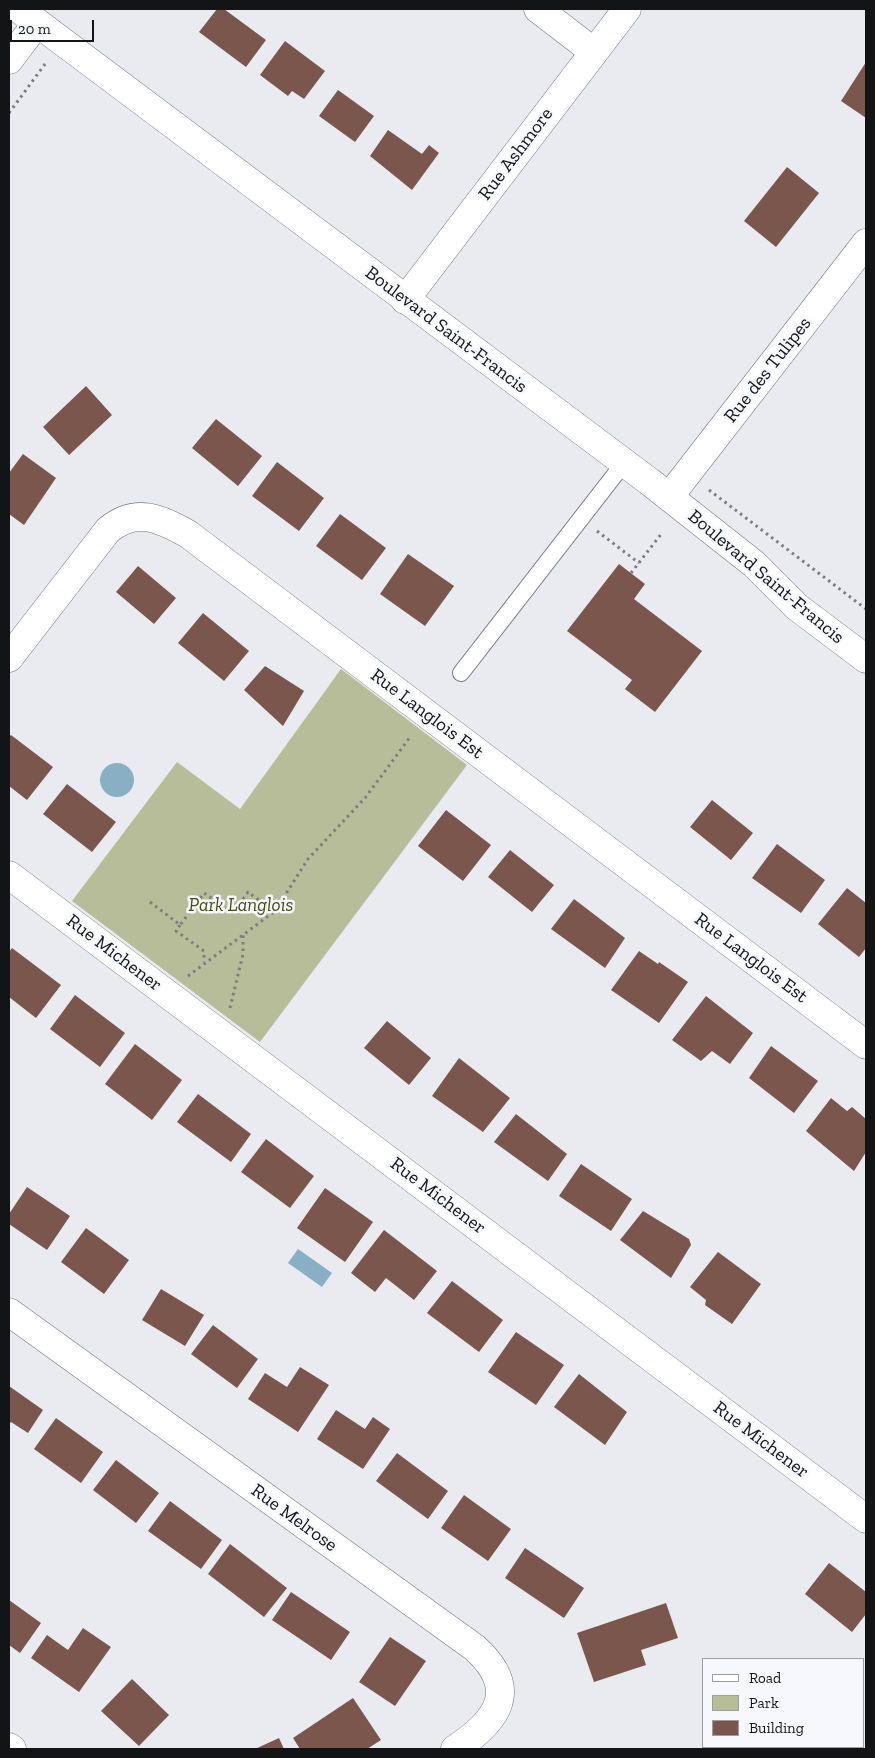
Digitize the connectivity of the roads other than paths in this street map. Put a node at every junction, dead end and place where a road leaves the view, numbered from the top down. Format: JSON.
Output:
{"nodes":[{"id":1,"x":538,"y":9,"type":"edge"},
{"id":2,"x":627,"y":9,"type":"edge"},
{"id":3,"x":28,"y":16,"type":"edge"},
{"id":4,"x":594,"y":52,"type":"junction"},
{"id":5,"x":9,"y":60,"type":"edge"},
{"id":6,"x":864,"y":250,"type":"edge"},
{"id":7,"x":405,"y":300,"type":"junction"},
{"id":8,"x":624,"y":463,"type":"junction"},
{"id":9,"x":669,"y":497,"type":"junction"},
{"id":10,"x":9,"y":658,"type":"edge"},
{"id":11,"x":866,"y":659,"type":"edge"},
{"id":12,"x":461,"y":673,"type":"dead end"},
{"id":13,"x":9,"y":875,"type":"edge"},
{"id":14,"x":866,"y":1045,"type":"edge"},
{"id":15,"x":9,"y":1312,"type":"edge"},
{"id":16,"x":866,"y":1519,"type":"edge"},
{"id":17,"x":9,"y":1747,"type":"edge"},
{"id":18,"x":12,"y":1749,"type":"edge"},
{"id":19,"x":456,"y":1749,"type":"edge"}],
"edges":[{"from":1,"to":4,"type":"street"},
{"from":2,"to":4,"type":"street","name":"Rue Ashmore"},
{"from":3,"to":5,"type":"street"},
{"from":3,"to":7,"type":"street","name":"Boulevard Saint-Francis"},
{"from":4,"to":7,"type":"street","name":"Rue Ashmore"},
{"from":6,"to":9,"type":"street","name":"Rue des Tulipes"},
{"from":7,"to":8,"type":"street","name":"Boulevard Saint-Francis"},
{"from":8,"to":9,"type":"street","name":"Boulevard Saint-Francis"},
{"from":8,"to":12,"type":"lane"},
{"from":9,"to":11,"type":"street","name":"Boulevard Saint-Francis"},
{"from":10,"to":14,"type":"street","name":"Rue Langlois Est"},
{"from":13,"to":16,"type":"street","name":"Rue Michener"},
{"from":15,"to":19,"type":"street","name":"Rue Melrose"},
{"from":17,"to":18,"type":"street"}]}
